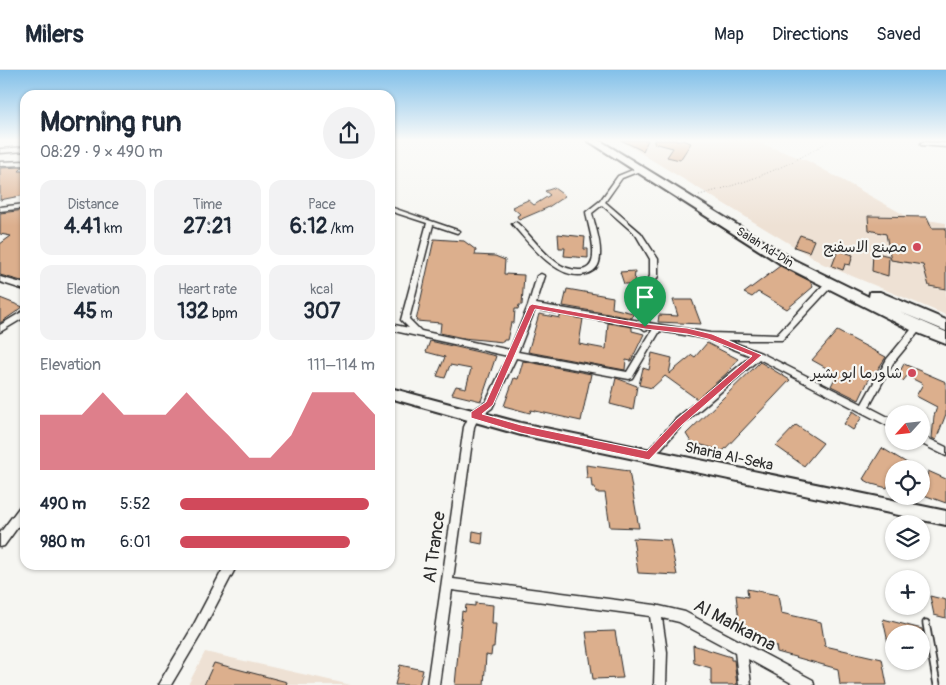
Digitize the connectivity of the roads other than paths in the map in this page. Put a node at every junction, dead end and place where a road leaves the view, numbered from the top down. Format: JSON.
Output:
{"nodes":[{"id":1,"x":640,"y":169,"type":"joint"},
{"id":2,"x":655,"y":169,"type":"edge"},
{"id":3,"x":602,"y":202,"type":"junction"},
{"id":4,"x":20,"y":207,"type":"edge"},
{"id":5,"x":0,"y":209,"type":"edge"},
{"id":6,"x":395,"y":211,"type":"edge"},
{"id":7,"x":430,"y":223,"type":"junction"},
{"id":8,"x":515,"y":224,"type":"dead end"},
{"id":9,"x":457,"y":230,"type":"dead end"},
{"id":10,"x":541,"y":276,"type":"dead end"},
{"id":11,"x":0,"y":279,"type":"edge"},
{"id":12,"x":829,"y":284,"type":"junction"},
{"id":13,"x":20,"y":285,"type":"edge"},
{"id":14,"x":532,"y":306,"type":"junction"},
{"id":15,"x":20,"y":316,"type":"edge"},
{"id":16,"x":946,"y":326,"type":"edge"},
{"id":17,"x":395,"y":327,"type":"edge"},
{"id":18,"x":645,"y":327,"type":"junction"},
{"id":19,"x":918,"y":327,"type":"junction"},
{"id":20,"x":0,"y":329,"type":"edge"},
{"id":21,"x":657,"y":329,"type":"junction"},
{"id":22,"x":420,"y":333,"type":"junction"},
{"id":23,"x":710,"y":336,"type":"junction"},
{"id":24,"x":946,"y":338,"type":"edge"},
{"id":25,"x":513,"y":354,"type":"junction"},
{"id":26,"x":758,"y":355,"type":"junction"},
{"id":27,"x":395,"y":394,"type":"edge"},
{"id":28,"x":864,"y":410,"type":"junction"},
{"id":29,"x":474,"y":415,"type":"junction"},
{"id":30,"x":885,"y":420,"type":"edge"},
{"id":31,"x":930,"y":444,"type":"edge"},
{"id":32,"x":946,"y":452,"type":"edge"},
{"id":33,"x":649,"y":456,"type":"junction"},
{"id":34,"x":20,"y":516,"type":"edge"},
{"id":35,"x":946,"y":518,"type":"edge"},
{"id":36,"x":0,"y":542,"type":"edge"},
{"id":37,"x":228,"y":570,"type":"edge"},
{"id":38,"x":447,"y":584,"type":"junction"},
{"id":39,"x":655,"y":611,"type":"junction"},
{"id":40,"x":926,"y":623,"type":"dead end"},
{"id":41,"x":741,"y":648,"type":"junction"},
{"id":42,"x":164,"y":685,"type":"edge"},
{"id":43,"x":433,"y":685,"type":"edge"},
{"id":44,"x":660,"y":685,"type":"edge"},
{"id":45,"x":745,"y":685,"type":"edge"},
{"id":46,"x":808,"y":685,"type":"edge"},
{"id":47,"x":937,"y":685,"type":"edge"}],
"edges":[{"from":1,"to":3,"type":"street"},
{"from":1,"to":12,"type":"highway","name":"Salah Ad-Din"},
{"from":2,"to":16,"type":"highway","name":"Salah Ad-Din"},
{"from":3,"to":8,"type":"street"},
{"from":3,"to":18,"type":"street"},
{"from":4,"to":5,"type":"street"},
{"from":6,"to":7,"type":"street"},
{"from":7,"to":9,"type":"street"},
{"from":7,"to":22,"type":"street"},
{"from":10,"to":14,"type":"street"},
{"from":11,"to":13,"type":"street"},
{"from":12,"to":19,"type":"highway","name":"Salah Ad-Din"},
{"from":12,"to":23,"type":"street"},
{"from":14,"to":18,"type":"street"},
{"from":14,"to":25,"type":"street"},
{"from":15,"to":20,"type":"street"},
{"from":17,"to":22,"type":"street"},
{"from":18,"to":21,"type":"street"},
{"from":19,"to":24,"type":"highway","name":"Salah Ad-Din"},
{"from":19,"to":28,"type":"street"},
{"from":21,"to":23,"type":"street"},
{"from":21,"to":25,"type":"street"},
{"from":22,"to":25,"type":"street"},
{"from":23,"to":26,"type":"street"},
{"from":25,"to":29,"type":"street"},
{"from":26,"to":28,"type":"street"},
{"from":26,"to":33,"type":"street"},
{"from":27,"to":29,"type":"street","name":"Sharia Al-Seka"},
{"from":28,"to":30,"type":"street"},
{"from":29,"to":33,"type":"street","name":"Sharia Al-Seka"},
{"from":29,"to":38,"type":"street","name":"Al Trance"},
{"from":31,"to":32,"type":"street"},
{"from":33,"to":35,"type":"street","name":"Sharia Al-Seka"},
{"from":34,"to":36,"type":"street"},
{"from":37,"to":42,"type":"street"},
{"from":38,"to":39,"type":"street","name":"Al Mahkama"},
{"from":38,"to":43,"type":"street","name":"Al Trance"},
{"from":39,"to":41,"type":"street","name":"Al Mahkama"},
{"from":39,"to":44,"type":"street"},
{"from":40,"to":47,"type":"lane"},
{"from":41,"to":45,"type":"street"},
{"from":41,"to":46,"type":"street","name":"Al Mahkama"}]}
